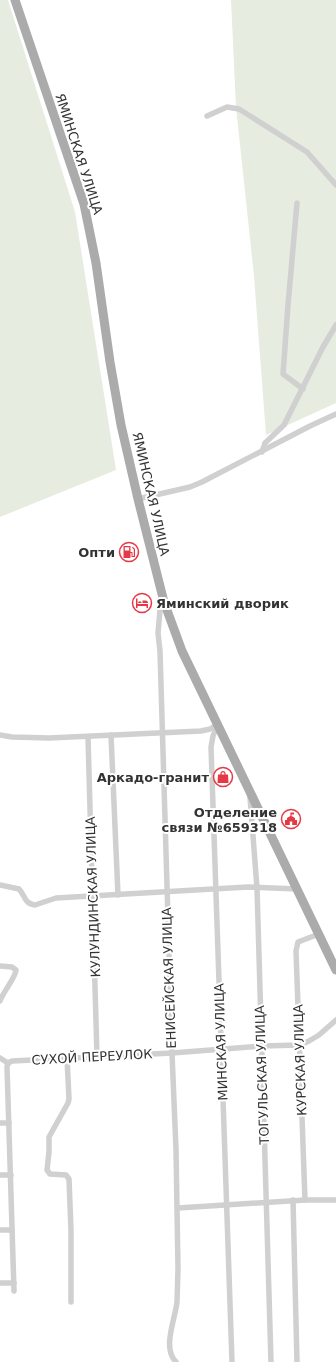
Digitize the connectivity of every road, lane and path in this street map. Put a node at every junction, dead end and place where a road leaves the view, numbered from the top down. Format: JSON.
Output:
{"nodes":[{"id":1,"x":15,"y":0,"type":"edge"},
{"id":2,"x":207,"y":116,"type":"dead end"},
{"id":3,"x":336,"y":185,"type":"edge"},
{"id":4,"x":297,"y":203,"type":"dead end"},
{"id":5,"x":336,"y":325,"type":"edge"},
{"id":6,"x":303,"y":389,"type":"junction"},
{"id":7,"x":336,"y":414,"type":"edge"},
{"id":8,"x":262,"y":452,"type":"junction"},
{"id":9,"x":138,"y":499,"type":"junction"},
{"id":10,"x":161,"y":591,"type":"junction"},
{"id":11,"x":218,"y":724,"type":"junction"},
{"id":12,"x":161,"y":733,"type":"junction"},
{"id":13,"x":0,"y":735,"type":"edge"},
{"id":14,"x":111,"y":735,"type":"junction"},
{"id":15,"x":88,"y":737,"type":"junction"},
{"id":16,"x":249,"y":789,"type":"junction"},
{"id":17,"x":0,"y":885,"type":"edge"},
{"id":18,"x":257,"y":888,"type":"junction"},
{"id":19,"x":297,"y":888,"type":"junction"},
{"id":20,"x":216,"y":889,"type":"junction"},
{"id":21,"x":167,"y":892,"type":"junction"},
{"id":22,"x":118,"y":895,"type":"junction"},
{"id":23,"x":92,"y":896,"type":"junction"},
{"id":24,"x":319,"y":934,"type":"junction"},
{"id":25,"x":0,"y":966,"type":"edge"},
{"id":26,"x":336,"y":970,"type":"edge"},
{"id":27,"x":0,"y":1001,"type":"edge"},
{"id":28,"x":336,"y":1020,"type":"edge"},
{"id":29,"x":300,"y":1044,"type":"junction"},
{"id":30,"x":261,"y":1046,"type":"junction"},
{"id":31,"x":221,"y":1049,"type":"junction"},
{"id":32,"x":172,"y":1053,"type":"junction"},
{"id":33,"x":97,"y":1057,"type":"junction"},
{"id":34,"x":0,"y":1058,"type":"edge"},
{"id":35,"x":67,"y":1058,"type":"junction"},
{"id":36,"x":8,"y":1063,"type":"junction"},
{"id":37,"x":0,"y":1122,"type":"edge"},
{"id":38,"x":9,"y":1123,"type":"junction"},
{"id":39,"x":0,"y":1175,"type":"edge"},
{"id":40,"x":11,"y":1175,"type":"junction"},
{"id":41,"x":292,"y":1200,"type":"junction"},
{"id":42,"x":304,"y":1200,"type":"junction"},
{"id":43,"x":336,"y":1200,"type":"edge"},
{"id":44,"x":266,"y":1202,"type":"junction"},
{"id":45,"x":227,"y":1204,"type":"junction"},
{"id":46,"x":178,"y":1208,"type":"junction"},
{"id":47,"x":0,"y":1230,"type":"edge"},
{"id":48,"x":12,"y":1230,"type":"junction"},
{"id":49,"x":0,"y":1283,"type":"edge"},
{"id":50,"x":14,"y":1283,"type":"junction"},
{"id":51,"x":14,"y":1291,"type":"dead end"},
{"id":52,"x":71,"y":1302,"type":"dead end"},
{"id":53,"x":176,"y":1362,"type":"edge"},
{"id":54,"x":232,"y":1362,"type":"edge"},
{"id":55,"x":271,"y":1362,"type":"edge"},
{"id":56,"x":298,"y":1362,"type":"edge"}],
"edges":[{"from":1,"to":9,"type":"main road","name":"ЯМИНСКАЯ УЛИЦА"},
{"from":2,"to":3,"type":"street"},
{"from":4,"to":6,"type":"street"},
{"from":5,"to":6,"type":"street"},
{"from":6,"to":8,"type":"street"},
{"from":7,"to":8,"type":"street"},
{"from":8,"to":9,"type":"street"},
{"from":9,"to":10,"type":"main road","name":"ЯМИНСКАЯ УЛИЦА"},
{"from":10,"to":11,"type":"main road","name":"ЯМИНСКАЯ УЛИЦА"},
{"from":10,"to":12,"type":"street","name":"ЕНИСЕЙСКАЯ УЛИЦА"},
{"from":11,"to":12,"type":"street"},
{"from":11,"to":16,"type":"main road","name":"ЯМИНСКАЯ УЛИЦА"},
{"from":11,"to":20,"type":"street","name":"МИНСКАЯ УЛИЦА"},
{"from":12,"to":14,"type":"street"},
{"from":12,"to":21,"type":"street","name":"ЕНИСЕЙСКАЯ УЛИЦА"},
{"from":13,"to":15,"type":"street"},
{"from":14,"to":15,"type":"street"},
{"from":14,"to":22,"type":"street"},
{"from":15,"to":23,"type":"street","name":"КУЛУНДИНСКАЯ УЛИЦА"},
{"from":16,"to":18,"type":"street","name":"ТОГУЛЬСКАЯ УЛИЦА"},
{"from":16,"to":19,"type":"main road","name":"ЯМИНСКАЯ УЛИЦА"},
{"from":17,"to":23,"type":"street"},
{"from":18,"to":19,"type":"street"},
{"from":18,"to":20,"type":"street"},
{"from":18,"to":30,"type":"street","name":"ТОГУЛЬСКАЯ УЛИЦА"},
{"from":19,"to":24,"type":"main road","name":"ЯМИНСКАЯ УЛИЦА"},
{"from":20,"to":21,"type":"street"},
{"from":20,"to":31,"type":"street","name":"МИНСКАЯ УЛИЦА"},
{"from":21,"to":22,"type":"street"},
{"from":21,"to":32,"type":"street","name":"ЕНИСЕЙСКАЯ УЛИЦА"},
{"from":22,"to":23,"type":"street"},
{"from":23,"to":33,"type":"street","name":"КУЛУНДИНСКАЯ УЛИЦА"},
{"from":24,"to":26,"type":"main road","name":"ЯМИНСКАЯ УЛИЦА"},
{"from":24,"to":29,"type":"street","name":"КУРСКАЯ УЛИЦА"},
{"from":25,"to":27,"type":"street"},
{"from":28,"to":29,"type":"street","name":"СУХОЙ ПЕРЕУЛОК"},
{"from":29,"to":30,"type":"street","name":"СУХОЙ ПЕРЕУЛОК"},
{"from":29,"to":42,"type":"street","name":"КУРСКАЯ УЛИЦА"},
{"from":30,"to":31,"type":"street","name":"СУХОЙ ПЕРЕУЛОК"},
{"from":30,"to":44,"type":"street","name":"ТОГУЛЬСКАЯ УЛИЦА"},
{"from":31,"to":32,"type":"street","name":"СУХОЙ ПЕРЕУЛОК"},
{"from":31,"to":45,"type":"street","name":"МИНСКАЯ УЛИЦА"},
{"from":32,"to":33,"type":"street","name":"СУХОЙ ПЕРЕУЛОК"},
{"from":32,"to":46,"type":"street","name":"ЕНИСЕЙСКАЯ УЛИЦА"},
{"from":33,"to":35,"type":"street","name":"СУХОЙ ПЕРЕУЛОК"},
{"from":34,"to":36,"type":"street"},
{"from":35,"to":36,"type":"street","name":"СУХОЙ ПЕРЕУЛОК"},
{"from":35,"to":52,"type":"street"},
{"from":36,"to":38,"type":"street"},
{"from":37,"to":38,"type":"street"},
{"from":38,"to":40,"type":"street"},
{"from":39,"to":40,"type":"street"},
{"from":40,"to":48,"type":"street"},
{"from":41,"to":42,"type":"street"},
{"from":41,"to":44,"type":"street"},
{"from":41,"to":56,"type":"street"},
{"from":42,"to":43,"type":"street"},
{"from":44,"to":45,"type":"street"},
{"from":44,"to":55,"type":"street","name":"ТОГУЛЬСКАЯ УЛИЦА"},
{"from":45,"to":46,"type":"street"},
{"from":45,"to":54,"type":"street","name":"МИНСКАЯ УЛИЦА"},
{"from":46,"to":53,"type":"street","name":"ЕНИСЕЙСКАЯ УЛИЦА"},
{"from":47,"to":48,"type":"street"},
{"from":48,"to":50,"type":"street"},
{"from":49,"to":50,"type":"street"},
{"from":50,"to":51,"type":"street"}]}
